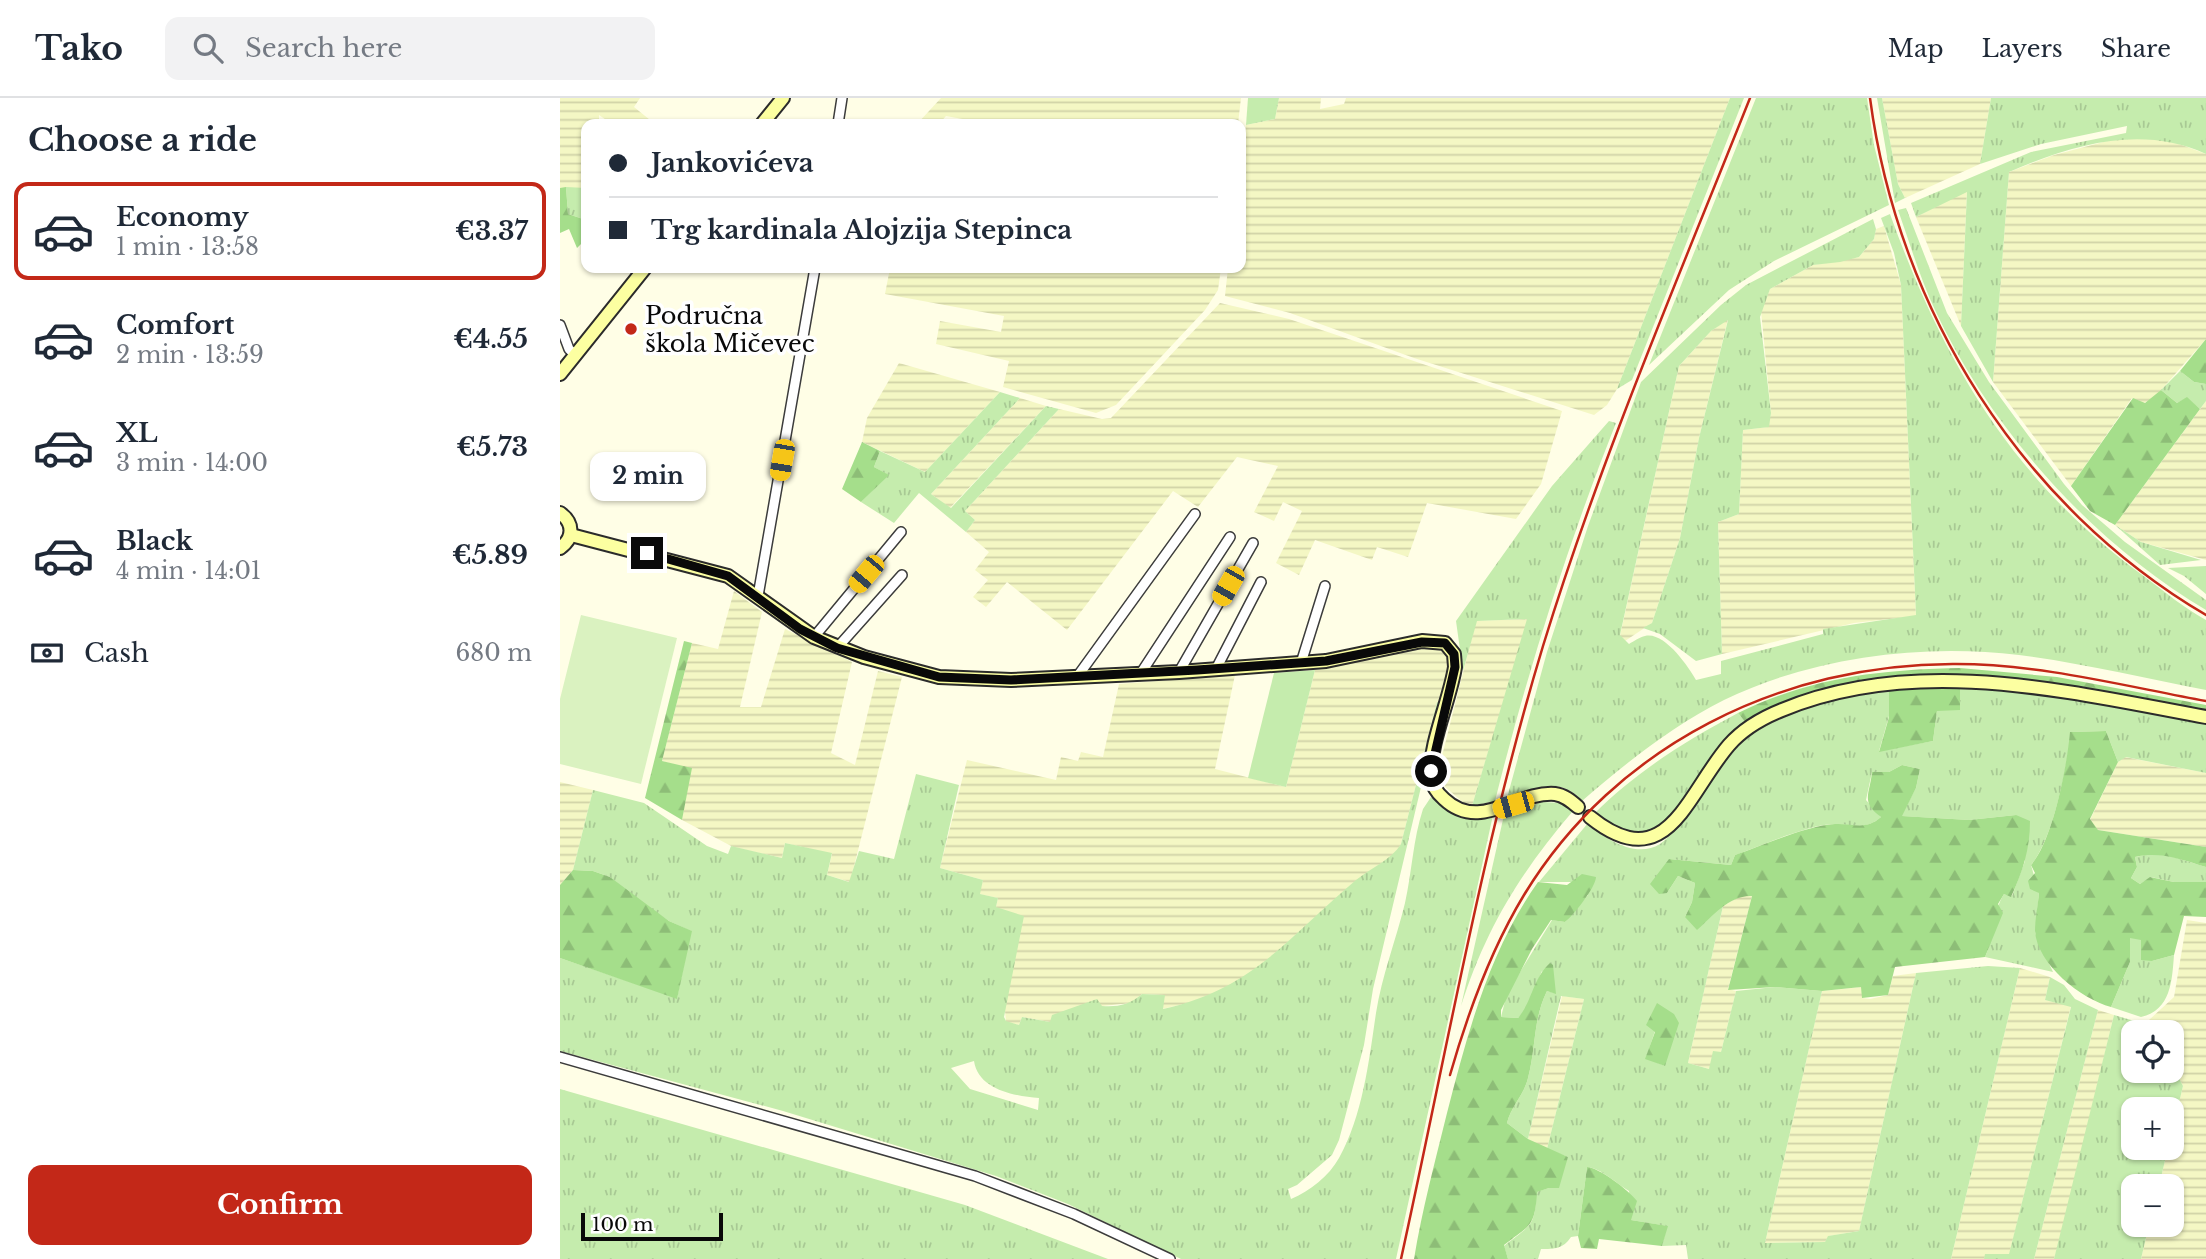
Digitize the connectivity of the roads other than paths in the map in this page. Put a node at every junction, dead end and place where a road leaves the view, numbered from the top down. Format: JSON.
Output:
{"nodes":[{"id":1,"x":783,"y":98,"type":"edge"},
{"id":2,"x":842,"y":98,"type":"edge"},
{"id":3,"x":766,"y":119,"type":"edge"},
{"id":4,"x":839,"y":119,"type":"edge"},
{"id":5,"x":641,"y":273,"type":"edge"},
{"id":6,"x":814,"y":273,"type":"edge"},
{"id":7,"x":560,"y":325,"type":"edge"},
{"id":8,"x":576,"y":356,"type":"junction"},
{"id":9,"x":560,"y":374,"type":"edge"},
{"id":10,"x":560,"y":513,"type":"edge"},
{"id":11,"x":1195,"y":514,"type":"dead end"},
{"id":12,"x":901,"y":532,"type":"dead end"},
{"id":13,"x":570,"y":535,"type":"junction"},
{"id":14,"x":1230,"y":537,"type":"dead end"},
{"id":15,"x":1253,"y":543,"type":"dead end"},
{"id":16,"x":560,"y":548,"type":"edge"},
{"id":17,"x":902,"y":575,"type":"dead end"},
{"id":18,"x":1261,"y":582,"type":"dead end"},
{"id":19,"x":1325,"y":586,"type":"dead end"},
{"id":20,"x":758,"y":596,"type":"junction"},
{"id":21,"x":814,"y":637,"type":"junction"},
{"id":22,"x":837,"y":648,"type":"junction"},
{"id":23,"x":1301,"y":663,"type":"junction"},
{"id":24,"x":1216,"y":669,"type":"junction"},
{"id":25,"x":1179,"y":671,"type":"junction"},
{"id":26,"x":1141,"y":673,"type":"junction"},
{"id":27,"x":1077,"y":677,"type":"junction"},
{"id":28,"x":2206,"y":717,"type":"edge"},
{"id":29,"x":1578,"y":807,"type":"dead end"},
{"id":30,"x":1590,"y":817,"type":"dead end"},
{"id":31,"x":560,"y":1057,"type":"edge"},
{"id":32,"x":1170,"y":1259,"type":"edge"}],
"edges":[{"from":1,"to":3,"type":"main road"},
{"from":2,"to":4,"type":"street"},
{"from":5,"to":8,"type":"main road"},
{"from":6,"to":20,"type":"street"},
{"from":7,"to":8,"type":"street"},
{"from":8,"to":9,"type":"main road"},
{"from":10,"to":13,"type":"main road"},
{"from":11,"to":27,"type":"street"},
{"from":12,"to":21,"type":"street"},
{"from":13,"to":16,"type":"main road"},
{"from":13,"to":20,"type":"main road"},
{"from":14,"to":26,"type":"street"},
{"from":15,"to":25,"type":"street"},
{"from":17,"to":22,"type":"street"},
{"from":18,"to":24,"type":"street"},
{"from":19,"to":23,"type":"street"},
{"from":20,"to":21,"type":"main road"},
{"from":21,"to":22,"type":"main road"},
{"from":22,"to":27,"type":"main road"},
{"from":23,"to":24,"type":"main road"},
{"from":23,"to":29,"type":"main road"},
{"from":24,"to":25,"type":"main road"},
{"from":25,"to":26,"type":"main road"},
{"from":26,"to":27,"type":"main road"},
{"from":28,"to":30,"type":"main road"},
{"from":31,"to":32,"type":"street"}]}
